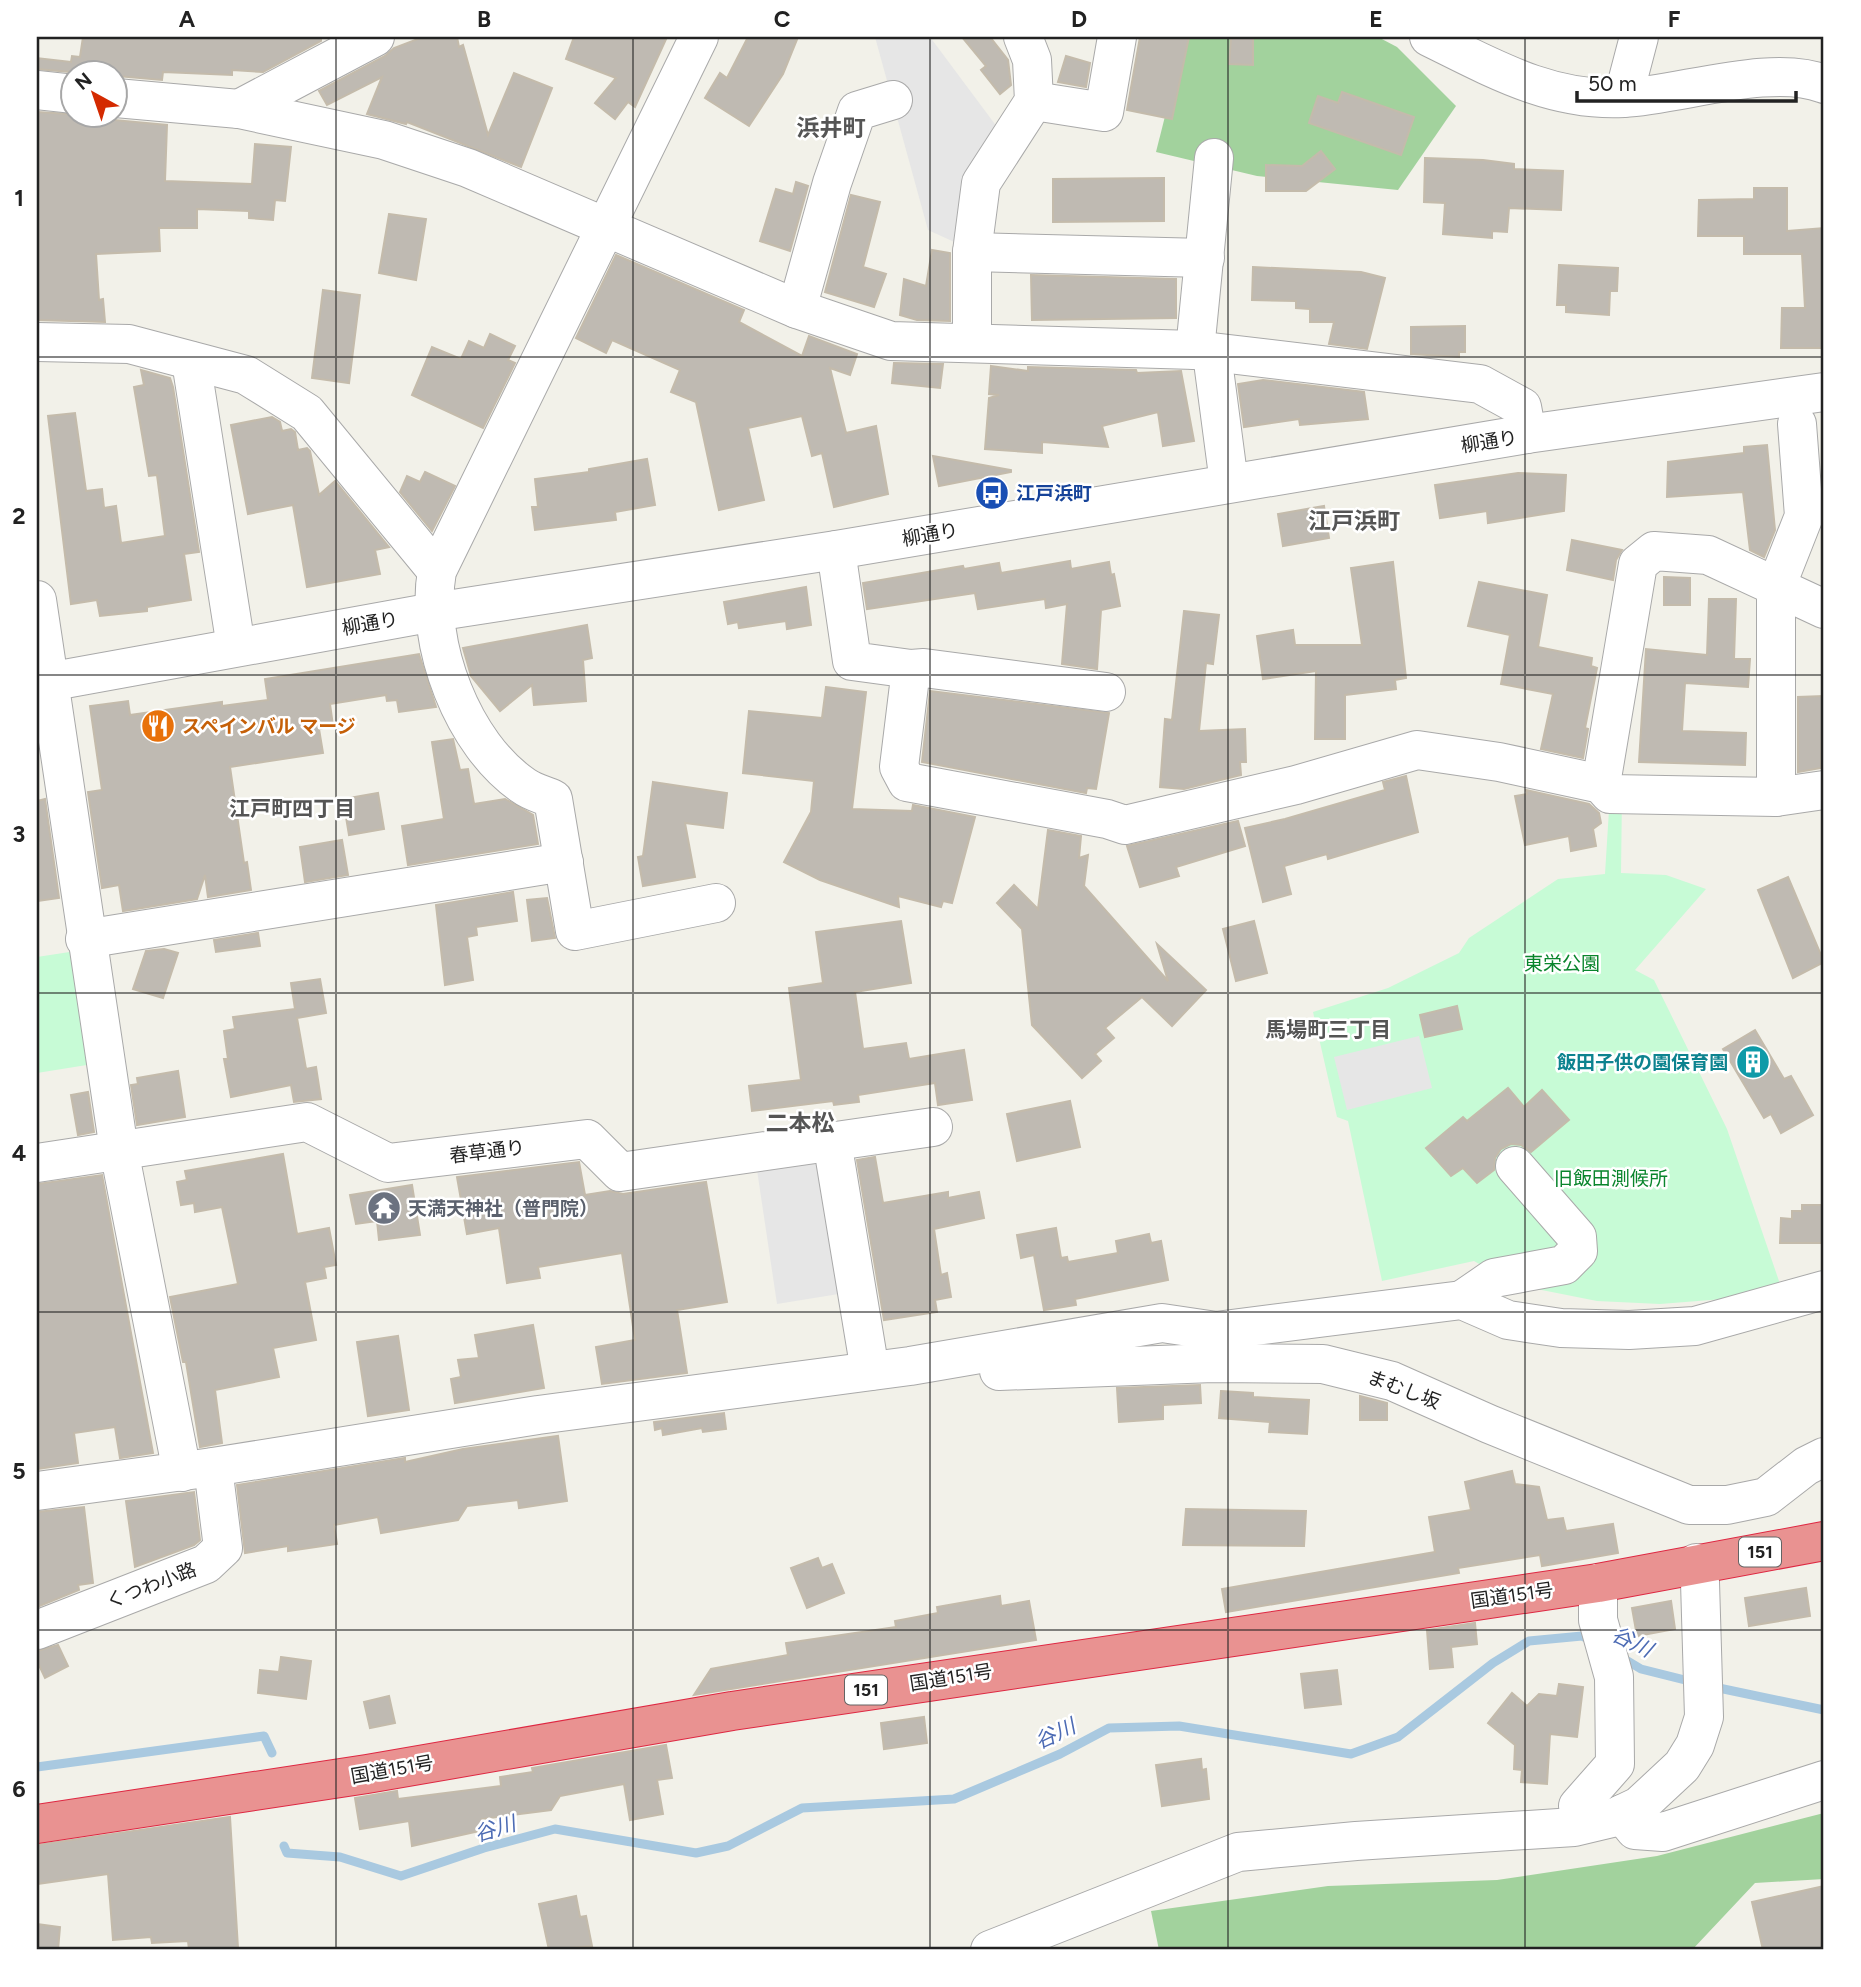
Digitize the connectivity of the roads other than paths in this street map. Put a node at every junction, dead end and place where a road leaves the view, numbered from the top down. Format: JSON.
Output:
{"nodes":[{"id":1,"x":375,"y":37,"type":"edge"},
{"id":2,"x":699,"y":37,"type":"edge"},
{"id":3,"x":1023,"y":37,"type":"edge"},
{"id":4,"x":1117,"y":37,"type":"edge"},
{"id":5,"x":1429,"y":37,"type":"edge"},
{"id":6,"x":1639,"y":37,"type":"edge"},
{"id":7,"x":1824,"y":84,"type":"edge"},
{"id":8,"x":37,"y":90,"type":"edge"},
{"id":9,"x":60,"y":92,"type":"edge"},
{"id":10,"x":1623,"y":98,"type":"junction"},
{"id":11,"x":130,"y":99,"type":"edge"},
{"id":12,"x":892,"y":100,"type":"dead end"},
{"id":13,"x":1034,"y":101,"type":"junction"},
{"id":14,"x":239,"y":109,"type":"junction"},
{"id":15,"x":1214,"y":158,"type":"dead end"},
{"id":16,"x":607,"y":226,"type":"junction"},
{"id":17,"x":972,"y":252,"type":"junction"},
{"id":18,"x":1205,"y":258,"type":"junction"},
{"id":19,"x":797,"y":309,"type":"junction"},
{"id":20,"x":37,"y":342,"type":"edge"},
{"id":21,"x":972,"y":342,"type":"junction"},
{"id":22,"x":1204,"y":352,"type":"junction"},
{"id":23,"x":191,"y":361,"type":"junction"},
{"id":24,"x":1824,"y":392,"type":"edge"},
{"id":25,"x":1797,"y":424,"type":"dead end"},
{"id":26,"x":1527,"y":434,"type":"junction"},
{"id":27,"x":1229,"y":483,"type":"junction"},
{"id":28,"x":836,"y":550,"type":"junction"},
{"id":29,"x":436,"y":571,"type":"junction"},
{"id":30,"x":1776,"y":587,"type":"junction"},
{"id":31,"x":37,"y":600,"type":"edge"},
{"id":32,"x":1824,"y":610,"type":"edge"},
{"id":33,"x":434,"y":612,"type":"junction"},
{"id":34,"x":236,"y":647,"type":"junction"},
{"id":35,"x":911,"y":669,"type":"junction"},
{"id":36,"x":43,"y":683,"type":"edge"},
{"id":37,"x":1106,"y":692,"type":"dead end"},
{"id":38,"x":1601,"y":784,"type":"junction"},
{"id":39,"x":1824,"y":790,"type":"edge"},
{"id":40,"x":1776,"y":797,"type":"junction"},
{"id":41,"x":564,"y":862,"type":"junction"},
{"id":42,"x":716,"y":903,"type":"dead end"},
{"id":43,"x":85,"y":939,"type":"junction"},
{"id":44,"x":933,"y":1127,"type":"dead end"},
{"id":45,"x":832,"y":1141,"type":"junction"},
{"id":46,"x":119,"y":1150,"type":"junction"},
{"id":47,"x":37,"y":1163,"type":"edge"},
{"id":48,"x":1514,"y":1166,"type":"dead end"},
{"id":49,"x":1824,"y":1290,"type":"edge"},
{"id":50,"x":1462,"y":1300,"type":"junction"},
{"id":51,"x":910,"y":1366,"type":"junction"},
{"id":52,"x":870,"y":1371,"type":"junction"},
{"id":53,"x":1824,"y":1457,"type":"edge"},
{"id":54,"x":197,"y":1470,"type":"junction"},
{"id":55,"x":37,"y":1491,"type":"edge"},
{"id":56,"x":1824,"y":1541,"type":"edge"},
{"id":57,"x":1696,"y":1563,"type":"junction"},
{"id":58,"x":1598,"y":1583,"type":"junction"},
{"id":59,"x":37,"y":1630,"type":"edge"},
{"id":60,"x":1824,"y":1780,"type":"edge"},
{"id":61,"x":1578,"y":1805,"type":"dead end"},
{"id":62,"x":1622,"y":1814,"type":"junction"},
{"id":63,"x":37,"y":1824,"type":"edge"},
{"id":64,"x":990,"y":1950,"type":"edge"}],
"edges":[{"from":1,"to":14,"type":"street"},
{"from":2,"to":16,"type":"street"},
{"from":3,"to":13,"type":"street"},
{"from":4,"to":13,"type":"street"},
{"from":5,"to":10,"type":"street"},
{"from":6,"to":10,"type":"street"},
{"from":7,"to":10,"type":"street"},
{"from":8,"to":9,"type":"street"},
{"from":11,"to":14,"type":"street"},
{"from":12,"to":19,"type":"street"},
{"from":13,"to":17,"type":"street"},
{"from":14,"to":16,"type":"street"},
{"from":15,"to":18,"type":"street"},
{"from":16,"to":19,"type":"street"},
{"from":16,"to":29,"type":"street"},
{"from":17,"to":18,"type":"street"},
{"from":17,"to":21,"type":"street"},
{"from":18,"to":22,"type":"street"},
{"from":19,"to":21,"type":"street"},
{"from":20,"to":23,"type":"street"},
{"from":21,"to":22,"type":"street"},
{"from":22,"to":26,"type":"street"},
{"from":22,"to":27,"type":"street"},
{"from":23,"to":29,"type":"street"},
{"from":23,"to":34,"type":"street"},
{"from":24,"to":26,"type":"street","name":"柳通り"},
{"from":25,"to":30,"type":"street"},
{"from":26,"to":27,"type":"street","name":"柳通り"},
{"from":27,"to":28,"type":"street","name":"柳通り"},
{"from":28,"to":33,"type":"street","name":"柳通り"},
{"from":28,"to":35,"type":"street"},
{"from":29,"to":33,"type":"street"},
{"from":30,"to":32,"type":"street"},
{"from":30,"to":38,"type":"street"},
{"from":30,"to":40,"type":"street"},
{"from":31,"to":36,"type":"street"},
{"from":33,"to":34,"type":"street","name":"柳通り"},
{"from":33,"to":41,"type":"street"},
{"from":34,"to":36,"type":"street","name":"柳通り"},
{"from":35,"to":37,"type":"street"},
{"from":35,"to":38,"type":"street"},
{"from":36,"to":43,"type":"street"},
{"from":38,"to":40,"type":"street"},
{"from":39,"to":40,"type":"street"},
{"from":41,"to":42,"type":"street"},
{"from":41,"to":43,"type":"street"},
{"from":43,"to":46,"type":"street"},
{"from":44,"to":45,"type":"street","name":"春草通り"},
{"from":45,"to":46,"type":"street","name":"春草通り"},
{"from":45,"to":52,"type":"street"},
{"from":46,"to":47,"type":"street","name":"春草通り"},
{"from":46,"to":54,"type":"street"},
{"from":48,"to":50,"type":"street"},
{"from":49,"to":50,"type":"street"},
{"from":50,"to":51,"type":"street"},
{"from":51,"to":52,"type":"street"},
{"from":51,"to":53,"type":"street","name":"まむし坂"},
{"from":52,"to":54,"type":"street"},
{"from":54,"to":55,"type":"street"},
{"from":54,"to":59,"type":"street","name":"くつわ小路"},
{"from":56,"to":57,"type":"highway","name":"国道151号","number":"151"},
{"from":57,"to":58,"type":"highway","name":"国道151号","number":"151"},
{"from":57,"to":62,"type":"street"},
{"from":58,"to":61,"type":"street"},
{"from":58,"to":63,"type":"highway","name":"国道151号","number":"151"},
{"from":60,"to":62,"type":"street"},
{"from":62,"to":64,"type":"street"}]}
